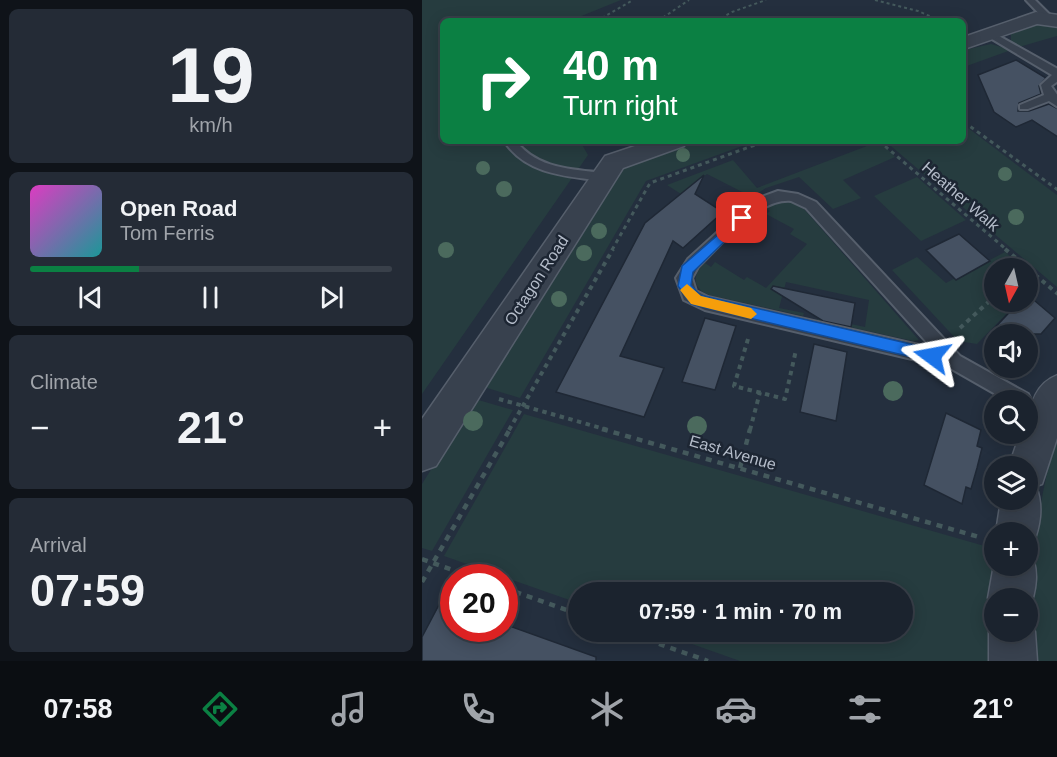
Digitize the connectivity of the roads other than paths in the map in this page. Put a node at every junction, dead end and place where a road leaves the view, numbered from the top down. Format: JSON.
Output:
{"nodes":[{"id":1,"x":1030,"y":0,"type":"edge"},
{"id":2,"x":1054,"y":21,"type":"edge"},
{"id":3,"x":990,"y":34,"type":"junction"},
{"id":4,"x":966,"y":42,"type":"edge"},
{"id":5,"x":1058,"y":75,"type":"edge"},
{"id":6,"x":1053,"y":100,"type":"edge"},
{"id":7,"x":1024,"y":107,"type":"dead end"},
{"id":8,"x":512,"y":144,"type":"edge"},
{"id":9,"x":666,"y":144,"type":"edge"},
{"id":10,"x":604,"y":177,"type":"junction"},
{"id":11,"x":954,"y":361,"type":"junction"},
{"id":12,"x":1013,"y":390,"type":"edge"},
{"id":13,"x":422,"y":452,"type":"edge"},
{"id":14,"x":1012,"y":642,"type":"edge"},
{"id":15,"x":1013,"y":661,"type":"edge"}],
"edges":[{"from":1,"to":2,"type":"lane"},
{"from":2,"to":3,"type":"street"},
{"from":3,"to":4,"type":"street"},
{"from":3,"to":5,"type":"lane"},
{"from":5,"to":6,"type":"lane"},
{"from":6,"to":7,"type":"lane"},
{"from":8,"to":10,"type":"lane"},
{"from":9,"to":10,"type":"street","name":"Octagon Road"},
{"from":10,"to":13,"type":"street","name":"Octagon Road"},
{"from":11,"to":11,"type":"lane"},
{"from":11,"to":12,"type":"lane"},
{"from":14,"to":15,"type":"street"}]}
